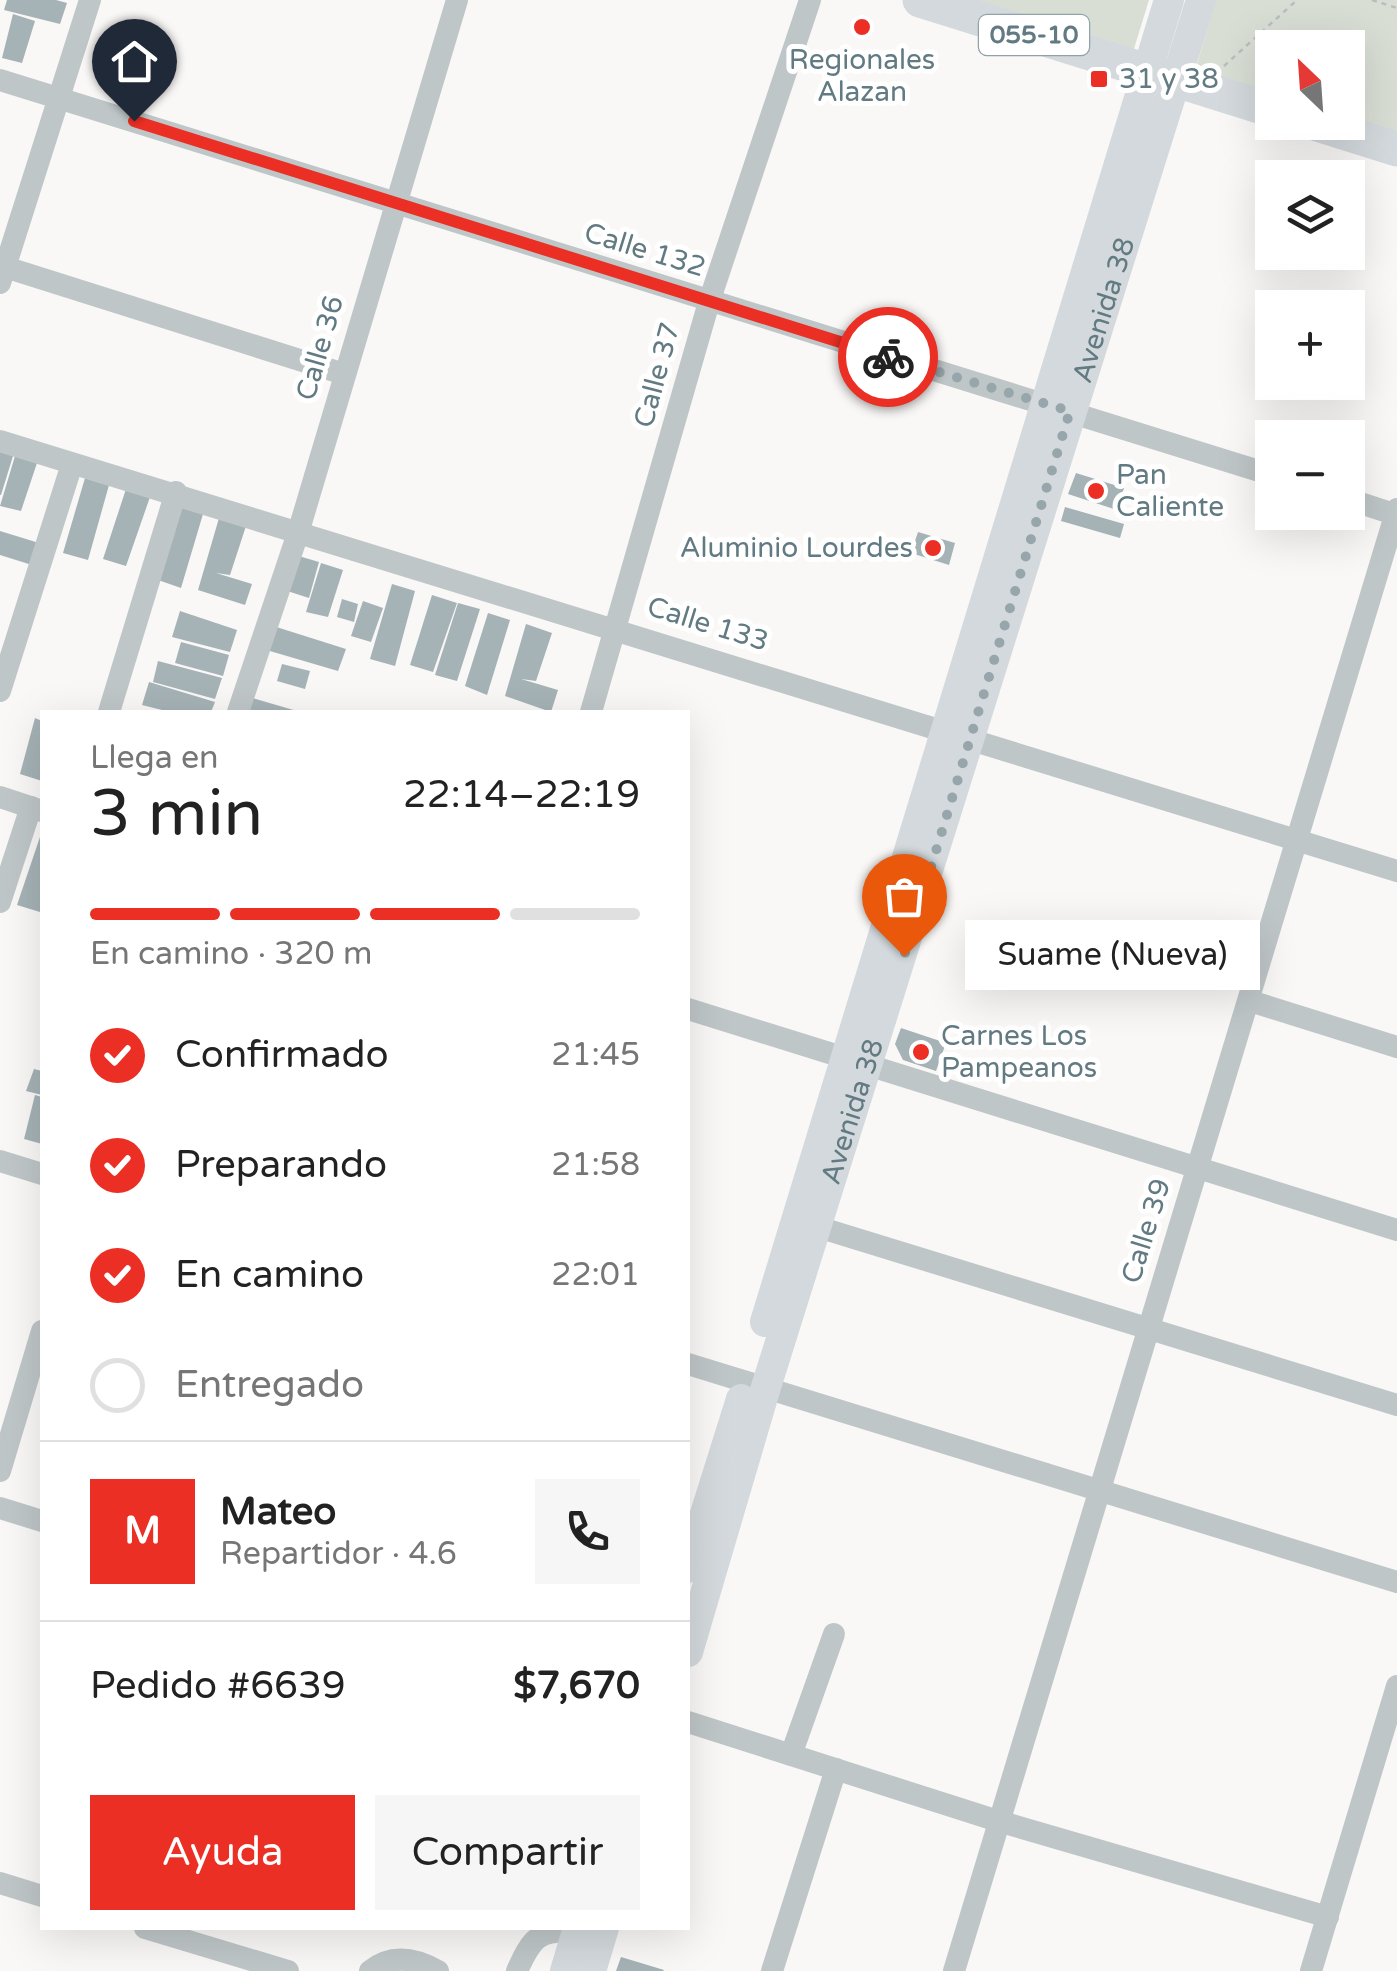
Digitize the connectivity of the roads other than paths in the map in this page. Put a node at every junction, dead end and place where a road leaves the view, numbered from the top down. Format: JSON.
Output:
{"nodes":[{"id":1,"x":90,"y":0,"type":"edge"},
{"id":2,"x":457,"y":0,"type":"edge"},
{"id":3,"x":810,"y":0,"type":"edge"},
{"id":4,"x":922,"y":0,"type":"edge"},
{"id":5,"x":1168,"y":0,"type":"edge"},
{"id":6,"x":1201,"y":0,"type":"edge"},
{"id":7,"x":1162,"y":76,"type":"junction"},
{"id":8,"x":0,"y":80,"type":"edge"},
{"id":9,"x":60,"y":97,"type":"junction"},
{"id":10,"x":1255,"y":105,"type":"edge"},
{"id":11,"x":1365,"y":139,"type":"edge"},
{"id":12,"x":1397,"y":149,"type":"edge"},
{"id":13,"x":393,"y":204,"type":"junction"},
{"id":14,"x":3,"y":275,"type":"edge"},
{"id":15,"x":709,"y":302,"type":"junction"},
{"id":16,"x":344,"y":374,"type":"junction"},
{"id":17,"x":1056,"y":408,"type":"junction"},
{"id":18,"x":0,"y":441,"type":"edge"},
{"id":19,"x":72,"y":464,"type":"junction"},
{"id":20,"x":1255,"y":470,"type":"edge"},
{"id":21,"x":176,"y":492,"type":"junction"},
{"id":22,"x":1365,"y":504,"type":"edge"},
{"id":23,"x":1396,"y":512,"type":"edge"},
{"id":24,"x":298,"y":533,"type":"junction"},
{"id":25,"x":619,"y":628,"type":"junction"},
{"id":26,"x":0,"y":691,"type":"edge"},
{"id":27,"x":110,"y":710,"type":"edge"},
{"id":28,"x":239,"y":710,"type":"edge"},
{"id":29,"x":592,"y":710,"type":"edge"},
{"id":30,"x":960,"y":733,"type":"junction"},
{"id":31,"x":0,"y":798,"type":"edge"},
{"id":32,"x":37,"y":809,"type":"edge"},
{"id":33,"x":1298,"y":839,"type":"junction"},
{"id":34,"x":1397,"y":871,"type":"edge"},
{"id":35,"x":0,"y":902,"type":"edge"},
{"id":36,"x":1250,"y":1000,"type":"junction"},
{"id":37,"x":690,"y":1011,"type":"edge"},
{"id":38,"x":1397,"y":1046,"type":"edge"},
{"id":39,"x":859,"y":1062,"type":"junction"},
{"id":40,"x":0,"y":1161,"type":"edge"},
{"id":41,"x":1197,"y":1168,"type":"junction"},
{"id":42,"x":40,"y":1173,"type":"edge"},
{"id":43,"x":818,"y":1227,"type":"junction"},
{"id":44,"x":1397,"y":1230,"type":"edge"},
{"id":45,"x":1148,"y":1330,"type":"junction"},
{"id":46,"x":40,"y":1344,"type":"edge"},
{"id":47,"x":690,"y":1365,"type":"edge"},
{"id":48,"x":756,"y":1384,"type":"junction"},
{"id":49,"x":1397,"y":1405,"type":"edge"},
{"id":50,"x":0,"y":1470,"type":"edge"},
{"id":51,"x":1098,"y":1490,"type":"junction"},
{"id":52,"x":0,"y":1508,"type":"edge"},
{"id":53,"x":40,"y":1520,"type":"edge"},
{"id":54,"x":690,"y":1563,"type":"edge"},
{"id":55,"x":1397,"y":1582,"type":"edge"},
{"id":56,"x":834,"y":1634,"type":"dead end"},
{"id":57,"x":690,"y":1644,"type":"edge"},
{"id":58,"x":1397,"y":1686,"type":"edge"},
{"id":59,"x":690,"y":1723,"type":"edge"},
{"id":60,"x":791,"y":1755,"type":"junction"},
{"id":61,"x":836,"y":1769,"type":"junction"},
{"id":62,"x":998,"y":1820,"type":"junction"},
{"id":63,"x":0,"y":1883,"type":"edge"},
{"id":64,"x":40,"y":1895,"type":"edge"},
{"id":65,"x":1328,"y":1917,"type":"junction"},
{"id":66,"x":159,"y":1930,"type":"edge"},
{"id":67,"x":550,"y":1930,"type":"edge"},
{"id":68,"x":586,"y":1930,"type":"edge"},
{"id":69,"x":586,"y":1930,"type":"edge"},
{"id":70,"x":216,"y":1938,"type":"edge"},
{"id":71,"x":288,"y":1971,"type":"edge"},
{"id":72,"x":370,"y":1971,"type":"edge"},
{"id":73,"x":438,"y":1971,"type":"edge"},
{"id":74,"x":517,"y":1971,"type":"edge"},
{"id":75,"x":565,"y":1971,"type":"edge"},
{"id":76,"x":591,"y":1971,"type":"edge"},
{"id":77,"x":772,"y":1971,"type":"edge"},
{"id":78,"x":954,"y":1971,"type":"edge"},
{"id":79,"x":1311,"y":1971,"type":"edge"}],
"edges":[{"from":1,"to":9,"type":"street"},
{"from":2,"to":13,"type":"street","name":"Calle 36"},
{"from":3,"to":15,"type":"street","name":"Calle 37"},
{"from":4,"to":7,"type":"highway","number":"055-10"},
{"from":5,"to":7,"type":"main road","name":"Avenida 38"},
{"from":6,"to":7,"type":"main road","name":"Avenida 38"},
{"from":7,"to":10,"type":"highway","number":"055-10"},
{"from":7,"to":17,"type":"main road","name":"Avenida 38"},
{"from":8,"to":9,"type":"street","name":"Calle 132"},
{"from":9,"to":13,"type":"street","name":"Calle 132"},
{"from":9,"to":14,"type":"street"},
{"from":11,"to":12,"type":"highway"},
{"from":13,"to":15,"type":"street","name":"Calle 132"},
{"from":13,"to":16,"type":"street","name":"Calle 36"},
{"from":14,"to":16,"type":"street"},
{"from":15,"to":17,"type":"street","name":"Calle 132"},
{"from":15,"to":25,"type":"street","name":"Calle 37"},
{"from":16,"to":24,"type":"street","name":"Calle 36"},
{"from":17,"to":20,"type":"street","name":"Calle 132"},
{"from":17,"to":30,"type":"main road","name":"Avenida 38"},
{"from":18,"to":19,"type":"street","name":"Calle 133"},
{"from":19,"to":21,"type":"street","name":"Calle 133"},
{"from":19,"to":26,"type":"street"},
{"from":21,"to":24,"type":"street","name":"Calle 133"},
{"from":21,"to":27,"type":"street"},
{"from":22,"to":23,"type":"street"},
{"from":23,"to":33,"type":"street","name":"Calle 39"},
{"from":24,"to":25,"type":"street","name":"Calle 133"},
{"from":24,"to":28,"type":"street","name":"Calle 36"},
{"from":25,"to":29,"type":"street","name":"Calle 37"},
{"from":25,"to":30,"type":"street","name":"Calle 133"},
{"from":30,"to":33,"type":"street","name":"Calle 133"},
{"from":30,"to":39,"type":"main road","name":"Avenida 38"},
{"from":31,"to":32,"type":"street"},
{"from":32,"to":35,"type":"street"},
{"from":33,"to":34,"type":"street","name":"Calle 133"},
{"from":33,"to":36,"type":"street","name":"Calle 39"},
{"from":36,"to":38,"type":"street"},
{"from":36,"to":41,"type":"street","name":"Calle 39"},
{"from":37,"to":39,"type":"street"},
{"from":39,"to":41,"type":"street"},
{"from":39,"to":43,"type":"main road","name":"Avenida 38"},
{"from":39,"to":48,"type":"main road","name":"Avenida 38"},
{"from":40,"to":42,"type":"street"},
{"from":41,"to":44,"type":"street"},
{"from":41,"to":45,"type":"street","name":"Calle 39"},
{"from":43,"to":45,"type":"street"},
{"from":43,"to":48,"type":"main road","name":"Avenida 38"},
{"from":45,"to":49,"type":"street"},
{"from":45,"to":51,"type":"street","name":"Calle 39"},
{"from":46,"to":50,"type":"street"},
{"from":47,"to":48,"type":"street"},
{"from":48,"to":51,"type":"street"},
{"from":48,"to":54,"type":"main road","name":"Avenida 38"},
{"from":48,"to":57,"type":"main road","name":"Avenida 38"},
{"from":51,"to":55,"type":"street"},
{"from":51,"to":62,"type":"street","name":"Calle 39"},
{"from":52,"to":53,"type":"street"},
{"from":56,"to":60,"type":"street"},
{"from":58,"to":65,"type":"street"},
{"from":59,"to":60,"type":"street"},
{"from":60,"to":61,"type":"street"},
{"from":61,"to":62,"type":"street"},
{"from":61,"to":77,"type":"street"},
{"from":62,"to":65,"type":"street"},
{"from":62,"to":78,"type":"street","name":"Calle 39"},
{"from":63,"to":64,"type":"street"},
{"from":65,"to":79,"type":"street"},
{"from":66,"to":70,"type":"street"},
{"from":67,"to":74,"type":"street"},
{"from":68,"to":75,"type":"main road"},
{"from":69,"to":76,"type":"main road"},
{"from":70,"to":71,"type":"street"},
{"from":72,"to":73,"type":"street"}]}
